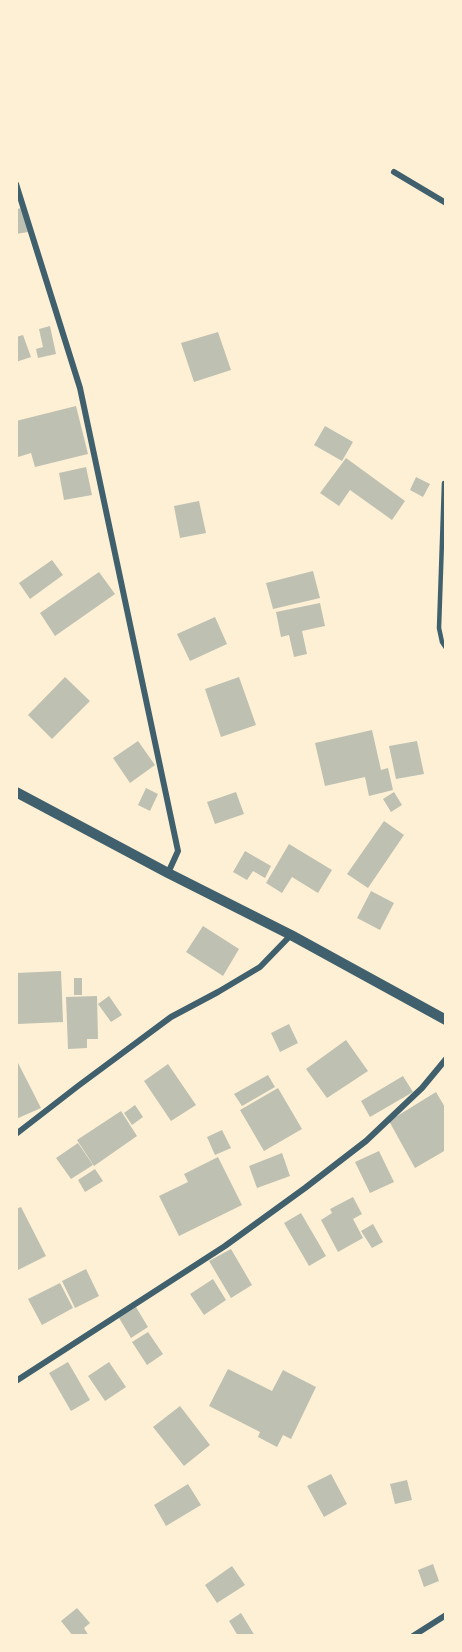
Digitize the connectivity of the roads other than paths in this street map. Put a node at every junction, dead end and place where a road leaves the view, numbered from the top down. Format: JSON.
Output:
{"nodes":[{"id":1,"x":394,"y":172,"type":"dead end"},
{"id":2,"x":16,"y":184,"type":"edge"},
{"id":3,"x":446,"y":202,"type":"edge"},
{"id":4,"x":444,"y":483,"type":"edge"},
{"id":5,"x":446,"y":648,"type":"edge"},
{"id":6,"x":16,"y":792,"type":"edge"},
{"id":7,"x":168,"y":873,"type":"junction"},
{"id":8,"x":291,"y":935,"type":"junction"},
{"id":9,"x":446,"y":1020,"type":"edge"},
{"id":10,"x":446,"y":1059,"type":"edge"},
{"id":11,"x":16,"y":1134,"type":"edge"},
{"id":12,"x":16,"y":1381,"type":"edge"},
{"id":13,"x":446,"y":1615,"type":"edge"},
{"id":14,"x":413,"y":1635,"type":"edge"}],
"edges":[{"from":1,"to":3,"type":"street"},
{"from":2,"to":7,"type":"street"},
{"from":4,"to":5,"type":"lane"},
{"from":6,"to":7,"type":"street"},
{"from":7,"to":8,"type":"street"},
{"from":8,"to":9,"type":"street"},
{"from":8,"to":11,"type":"street"},
{"from":10,"to":12,"type":"street"},
{"from":13,"to":14,"type":"street"}]}
